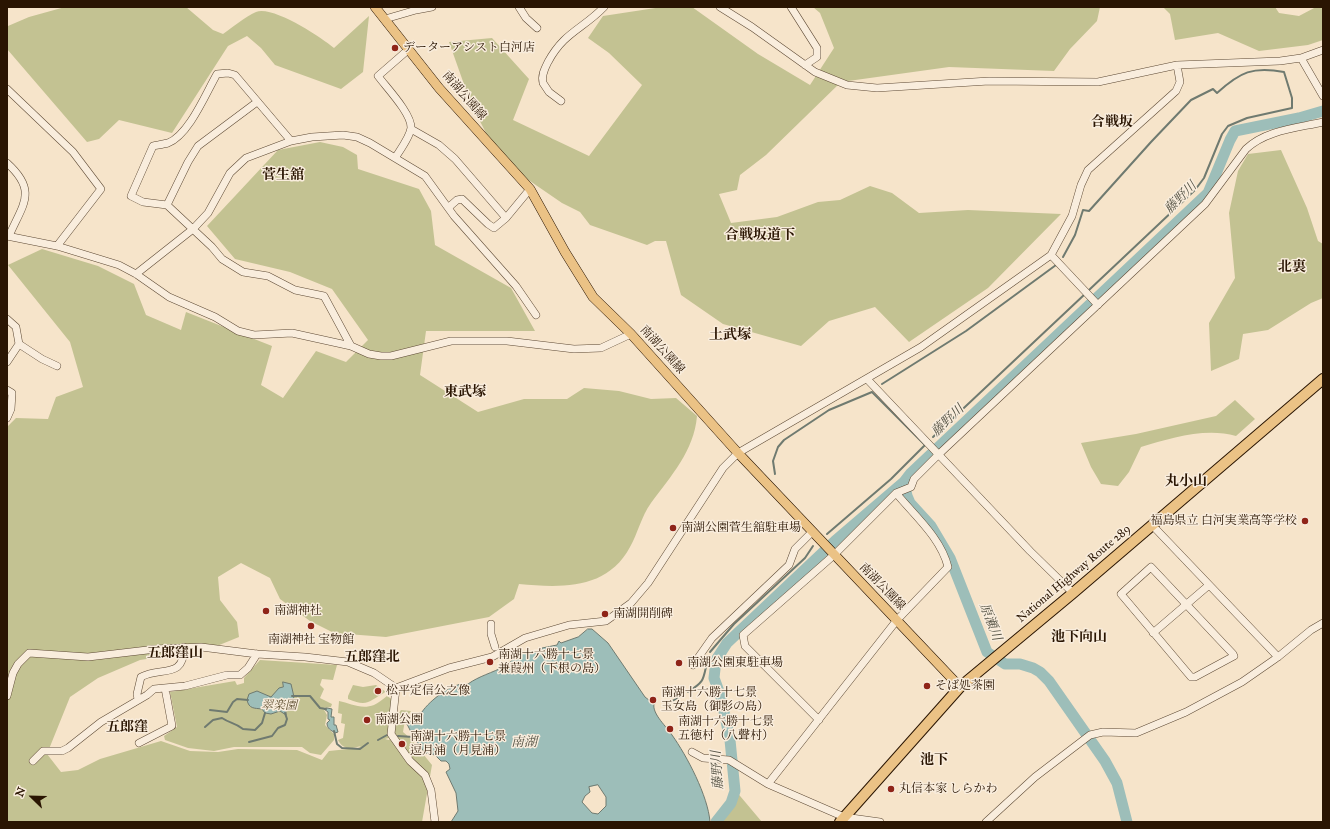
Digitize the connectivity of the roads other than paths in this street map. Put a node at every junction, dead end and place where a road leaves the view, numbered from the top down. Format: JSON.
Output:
{"nodes":[{"id":1,"x":375,"y":7,"type":"edge"},
{"id":2,"x":432,"y":7,"type":"edge"},
{"id":3,"x":519,"y":7,"type":"edge"},
{"id":4,"x":604,"y":7,"type":"edge"},
{"id":5,"x":720,"y":7,"type":"edge"},
{"id":6,"x":792,"y":7,"type":"edge"},
{"id":7,"x":385,"y":19,"type":"junction"},
{"id":8,"x":537,"y":28,"type":"dead end"},
{"id":9,"x":409,"y":49,"type":"junction"},
{"id":10,"x":1323,"y":50,"type":"edge"},
{"id":11,"x":1301,"y":58,"type":"junction"},
{"id":12,"x":805,"y":65,"type":"junction"},
{"id":13,"x":1177,"y":65,"type":"junction"},
{"id":14,"x":7,"y":89,"type":"edge"},
{"id":15,"x":1323,"y":96,"type":"edge"},
{"id":16,"x":561,"y":101,"type":"dead end"},
{"id":17,"x":257,"y":102,"type":"junction"},
{"id":18,"x":1323,"y":122,"type":"edge"},
{"id":19,"x":411,"y":129,"type":"junction"},
{"id":20,"x":291,"y":141,"type":"junction"},
{"id":21,"x":396,"y":158,"type":"junction"},
{"id":22,"x":7,"y":163,"type":"edge"},
{"id":23,"x":530,"y":189,"type":"junction"},
{"id":24,"x":167,"y":205,"type":"junction"},
{"id":25,"x":449,"y":207,"type":"junction"},
{"id":26,"x":506,"y":218,"type":"junction"},
{"id":27,"x":192,"y":229,"type":"junction"},
{"id":28,"x":8,"y":236,"type":"edge"},
{"id":29,"x":57,"y":246,"type":"junction"},
{"id":30,"x":1051,"y":255,"type":"junction"},
{"id":31,"x":136,"y":274,"type":"junction"},
{"id":32,"x":1098,"y":305,"type":"junction"},
{"id":33,"x":536,"y":315,"type":"dead end"},
{"id":34,"x":7,"y":319,"type":"edge"},
{"id":35,"x":631,"y":334,"type":"junction"},
{"id":36,"x":19,"y":344,"type":"junction"},
{"id":37,"x":351,"y":346,"type":"junction"},
{"id":38,"x":7,"y":362,"type":"edge"},
{"id":39,"x":57,"y":366,"type":"dead end"},
{"id":40,"x":867,"y":379,"type":"junction"},
{"id":41,"x":1323,"y":379,"type":"edge"},
{"id":42,"x":7,"y":390,"type":"edge"},
{"id":43,"x":7,"y":418,"type":"edge"},
{"id":44,"x":738,"y":453,"type":"junction"},
{"id":45,"x":938,"y":455,"type":"junction"},
{"id":46,"x":902,"y":490,"type":"junction"},
{"id":47,"x":1152,"y":525,"type":"junction"},
{"id":48,"x":812,"y":532,"type":"junction"},
{"id":49,"x":834,"y":555,"type":"junction"},
{"id":50,"x":1209,"y":585,"type":"junction"},
{"id":51,"x":1073,"y":593,"type":"junction"},
{"id":52,"x":1186,"y":604,"type":"junction"},
{"id":53,"x":897,"y":620,"type":"junction"},
{"id":54,"x":1323,"y":623,"type":"edge"},
{"id":55,"x":490,"y":624,"type":"dead end"},
{"id":56,"x":1153,"y":633,"type":"junction"},
{"id":57,"x":184,"y":647,"type":"junction"},
{"id":58,"x":495,"y":647,"type":"dead end"},
{"id":59,"x":257,"y":654,"type":"junction"},
{"id":60,"x":1278,"y":657,"type":"junction"},
{"id":61,"x":693,"y":665,"type":"dead end"},
{"id":62,"x":165,"y":688,"type":"junction"},
{"id":63,"x":396,"y":688,"type":"junction"},
{"id":64,"x":960,"y":688,"type":"junction"},
{"id":65,"x":7,"y":696,"type":"edge"},
{"id":66,"x":138,"y":699,"type":"junction"},
{"id":67,"x":819,"y":720,"type":"junction"},
{"id":68,"x":139,"y":743,"type":"dead end"},
{"id":69,"x":692,"y":752,"type":"dead end"},
{"id":70,"x":33,"y":761,"type":"dead end"},
{"id":71,"x":768,"y":784,"type":"junction"},
{"id":72,"x":842,"y":820,"type":"edge"},
{"id":73,"x":435,"y":822,"type":"edge"},
{"id":74,"x":880,"y":822,"type":"edge"},
{"id":75,"x":986,"y":822,"type":"edge"}],
"edges":[{"from":1,"to":7,"type":"main road","name":"南湖公園線"},
{"from":2,"to":7,"type":"street"},
{"from":3,"to":8,"type":"street"},
{"from":4,"to":16,"type":"street"},
{"from":5,"to":12,"type":"street"},
{"from":6,"to":12,"type":"street"},
{"from":7,"to":9,"type":"main road","name":"南湖公園線"},
{"from":9,"to":19,"type":"street"},
{"from":9,"to":23,"type":"main road","name":"南湖公園線"},
{"from":10,"to":11,"type":"street"},
{"from":11,"to":13,"type":"street"},
{"from":11,"to":15,"type":"street"},
{"from":12,"to":13,"type":"street"},
{"from":13,"to":30,"type":"street"},
{"from":14,"to":29,"type":"street"},
{"from":17,"to":20,"type":"street"},
{"from":17,"to":24,"type":"street"},
{"from":17,"to":24,"type":"street"},
{"from":18,"to":32,"type":"street"},
{"from":19,"to":21,"type":"street"},
{"from":19,"to":26,"type":"street"},
{"from":20,"to":21,"type":"street"},
{"from":20,"to":27,"type":"street"},
{"from":21,"to":25,"type":"street"},
{"from":22,"to":28,"type":"street"},
{"from":23,"to":26,"type":"street"},
{"from":23,"to":35,"type":"main road","name":"南湖公園線"},
{"from":24,"to":27,"type":"street"},
{"from":25,"to":26,"type":"street"},
{"from":25,"to":33,"type":"street"},
{"from":27,"to":31,"type":"street"},
{"from":27,"to":37,"type":"street"},
{"from":28,"to":29,"type":"street"},
{"from":29,"to":31,"type":"street"},
{"from":30,"to":32,"type":"street"},
{"from":30,"to":40,"type":"street"},
{"from":31,"to":37,"type":"street"},
{"from":32,"to":45,"type":"street"},
{"from":34,"to":36,"type":"street"},
{"from":35,"to":37,"type":"street"},
{"from":35,"to":44,"type":"main road","name":"南湖公園線"},
{"from":36,"to":38,"type":"street"},
{"from":36,"to":39,"type":"street"},
{"from":40,"to":44,"type":"street"},
{"from":40,"to":45,"type":"street"},
{"from":41,"to":47,"type":"highway","name":"National Highway Route 289"},
{"from":42,"to":43,"type":"street"},
{"from":44,"to":48,"type":"main road","name":"南湖公園線"},
{"from":44,"to":63,"type":"street"},
{"from":45,"to":46,"type":"street"},
{"from":45,"to":51,"type":"street"},
{"from":46,"to":49,"type":"street"},
{"from":46,"to":53,"type":"street"},
{"from":47,"to":50,"type":"street"},
{"from":47,"to":51,"type":"highway","name":"National Highway Route 289"},
{"from":48,"to":49,"type":"main road","name":"南湖公園線"},
{"from":48,"to":61,"type":"street"},
{"from":49,"to":53,"type":"main road","name":"南湖公園線"},
{"from":49,"to":67,"type":"street"},
{"from":50,"to":52,"type":"street"},
{"from":50,"to":60,"type":"street"},
{"from":51,"to":64,"type":"highway","name":"National Highway Route 289"},
{"from":52,"to":56,"type":"street"},
{"from":52,"to":56,"type":"street"},
{"from":52,"to":56,"type":"street"},
{"from":53,"to":64,"type":"main road","name":"南湖公園線"},
{"from":53,"to":67,"type":"street"},
{"from":54,"to":60,"type":"street"},
{"from":55,"to":58,"type":"street"},
{"from":57,"to":59,"type":"street"},
{"from":57,"to":65,"type":"street"},
{"from":57,"to":66,"type":"street"},
{"from":59,"to":62,"type":"street"},
{"from":59,"to":63,"type":"street"},
{"from":60,"to":75,"type":"street"},
{"from":62,"to":66,"type":"street"},
{"from":62,"to":68,"type":"street"},
{"from":63,"to":73,"type":"street"},
{"from":64,"to":72,"type":"highway","name":"National Highway Route 289"},
{"from":66,"to":70,"type":"street"},
{"from":67,"to":71,"type":"street"},
{"from":69,"to":71,"type":"street"},
{"from":71,"to":72,"type":"street"},
{"from":72,"to":74,"type":"street"}]}
